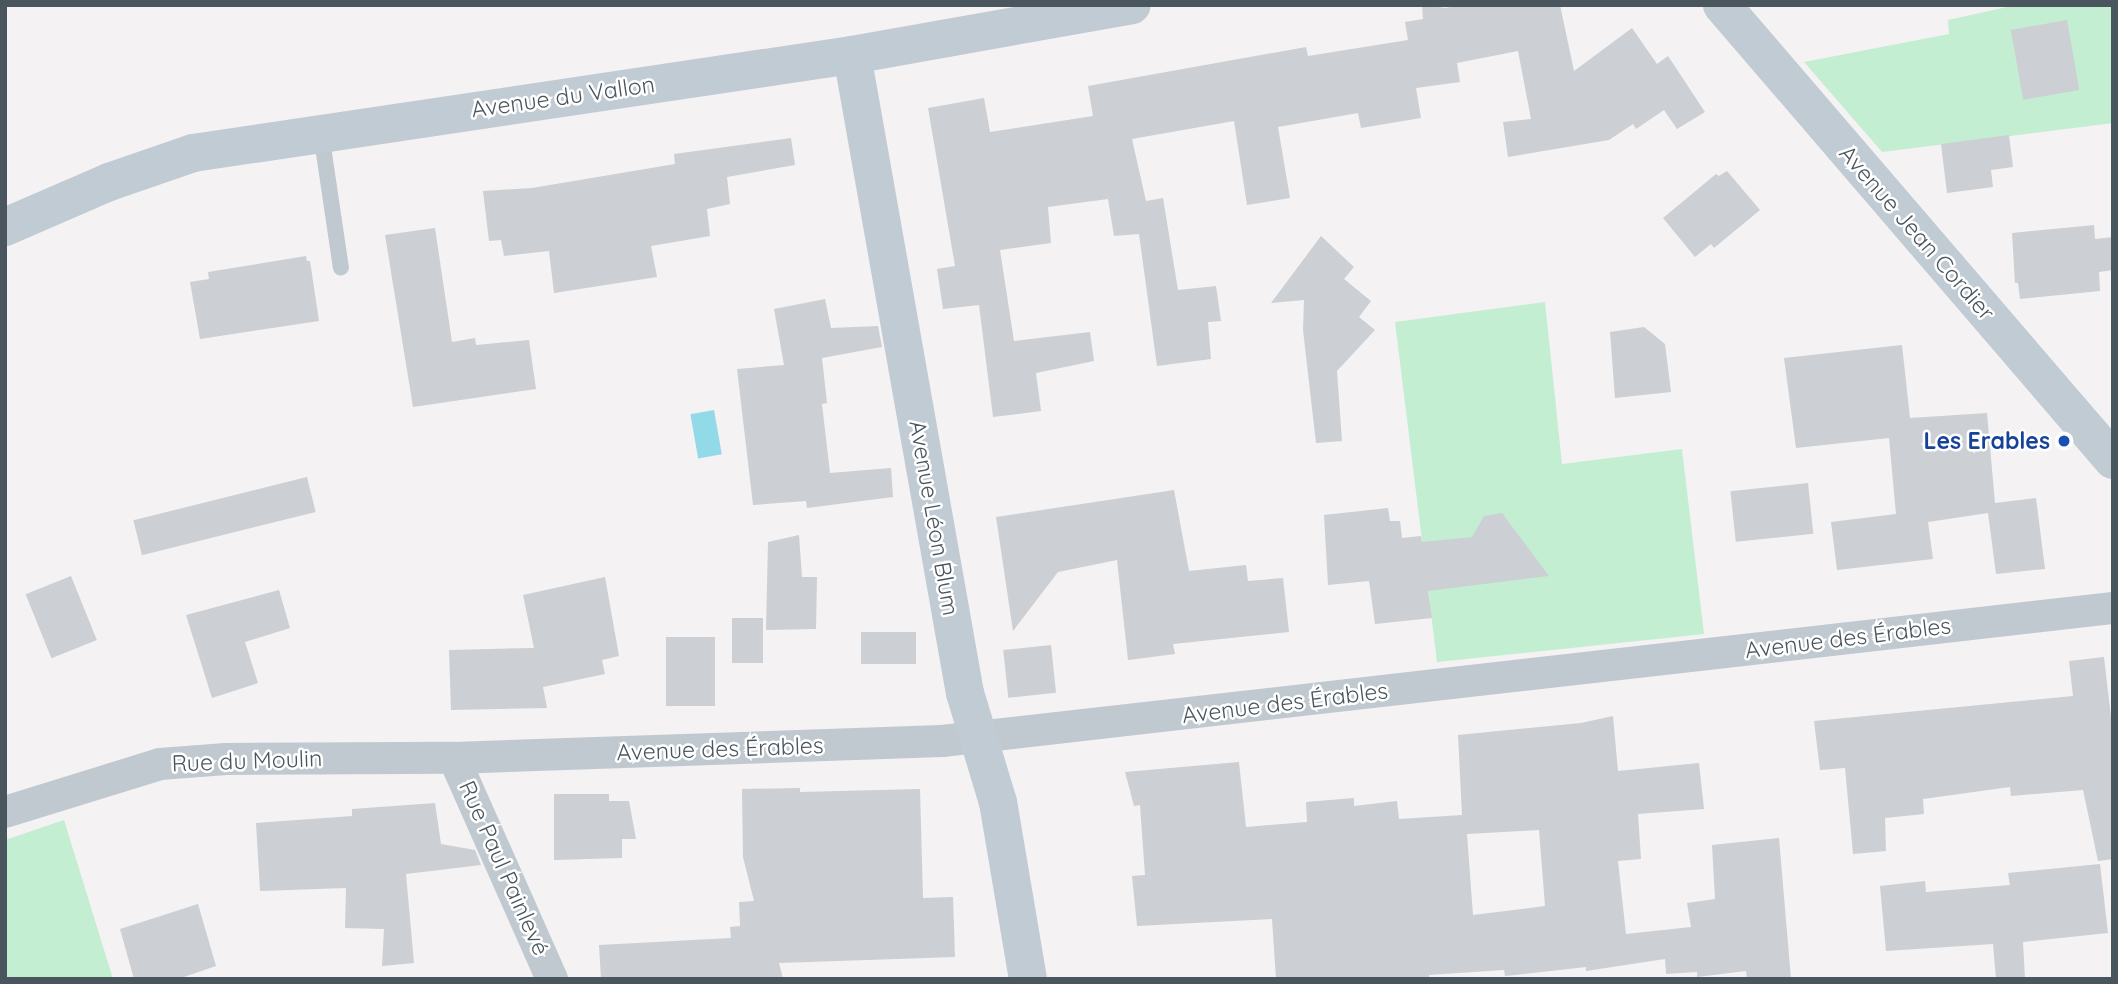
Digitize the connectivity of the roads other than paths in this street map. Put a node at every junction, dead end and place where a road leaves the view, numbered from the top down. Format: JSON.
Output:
{"nodes":[{"id":1,"x":1132,"y":5,"type":"edge"},
{"id":2,"x":1722,"y":5,"type":"edge"},
{"id":3,"x":852,"y":55,"type":"junction"},
{"id":4,"x":321,"y":133,"type":"junction"},
{"id":5,"x":5,"y":227,"type":"edge"},
{"id":6,"x":341,"y":268,"type":"dead end"},
{"id":7,"x":2113,"y":460,"type":"edge"},
{"id":8,"x":2113,"y":608,"type":"edge"},
{"id":9,"x":978,"y":737,"type":"junction"},
{"id":10,"x":454,"y":758,"type":"junction"},
{"id":11,"x":5,"y":812,"type":"edge"},
{"id":12,"x":552,"y":979,"type":"edge"},
{"id":13,"x":1028,"y":979,"type":"edge"}],
"edges":[{"from":1,"to":3,"type":"street","name":"Avenue du Vallon"},
{"from":2,"to":7,"type":"street","name":"Avenue Jean Cordier"},
{"from":3,"to":4,"type":"street","name":"Avenue du Vallon"},
{"from":3,"to":9,"type":"street","name":"Avenue Léon Blum"},
{"from":4,"to":5,"type":"street","name":"Avenue du Vallon"},
{"from":4,"to":6,"type":"lane"},
{"from":8,"to":9,"type":"street","name":"Avenue des Érables"},
{"from":9,"to":10,"type":"street","name":"Avenue des Érables"},
{"from":9,"to":13,"type":"street","name":"Avenue Léon Blum"},
{"from":10,"to":11,"type":"street","name":"Rue du Moulin"},
{"from":10,"to":12,"type":"street","name":"Rue Paul Painlevé"}]}
